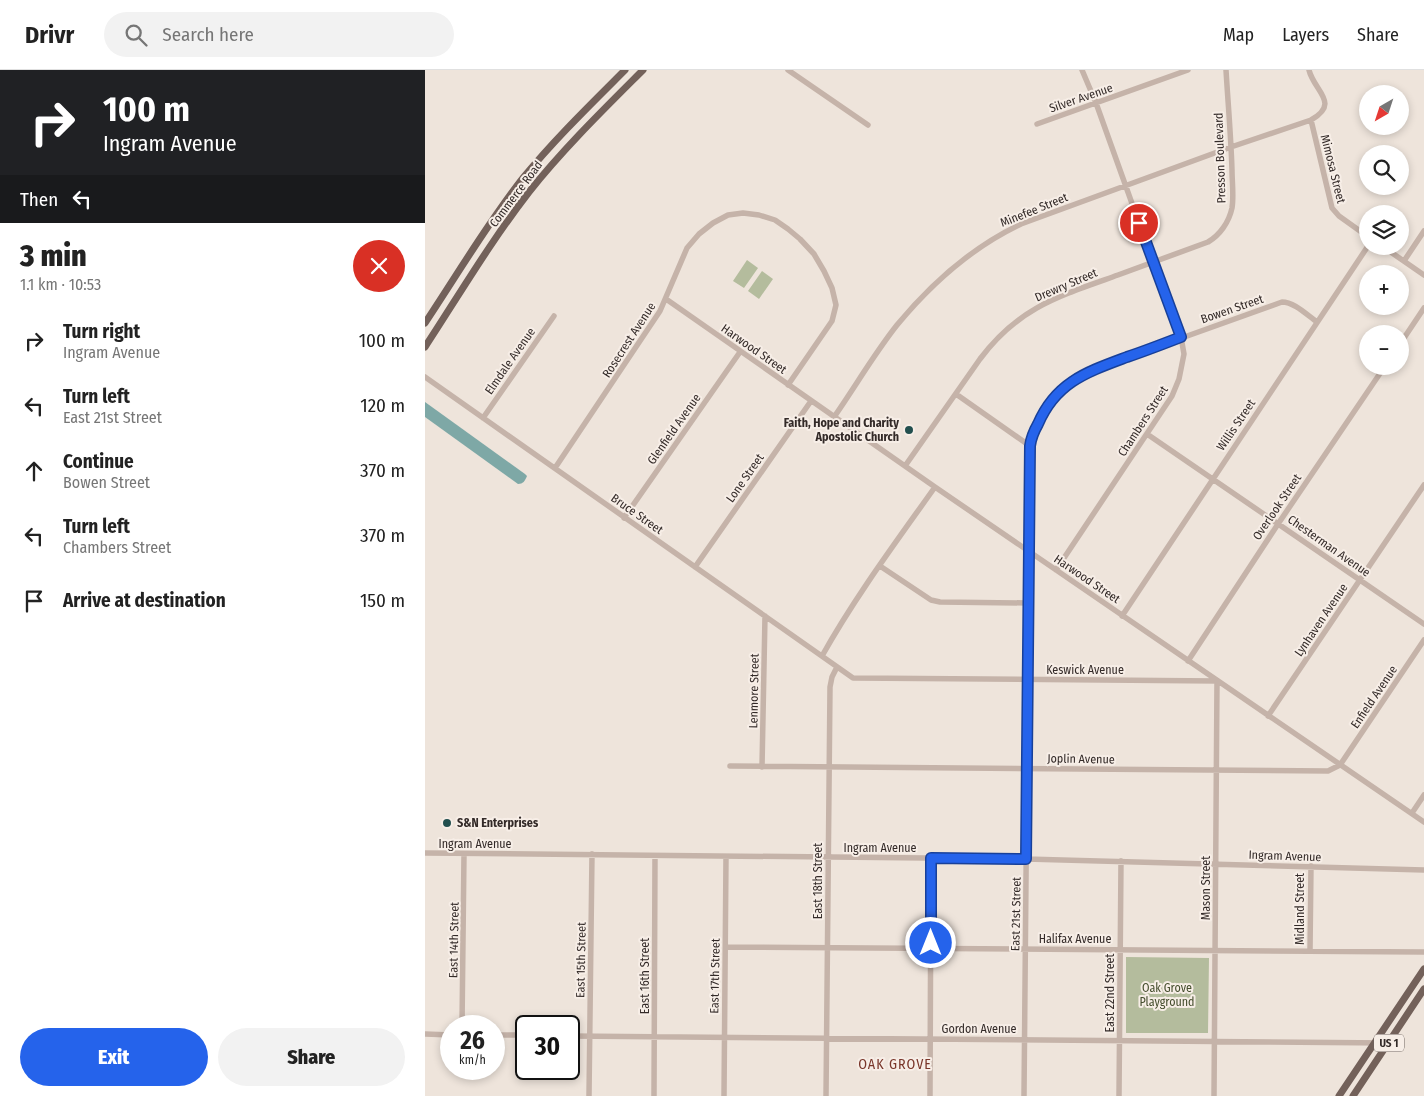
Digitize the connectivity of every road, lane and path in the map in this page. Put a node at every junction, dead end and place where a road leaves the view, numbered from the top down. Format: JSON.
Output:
{"nodes":[{"id":1,"x":625,"y":70,"type":"edge"},
{"id":2,"x":643,"y":70,"type":"edge"},
{"id":3,"x":788,"y":70,"type":"edge"},
{"id":4,"x":1082,"y":70,"type":"edge"},
{"id":5,"x":1188,"y":70,"type":"edge"},
{"id":6,"x":1226,"y":70,"type":"edge"},
{"id":7,"x":1309,"y":70,"type":"edge"},
{"id":8,"x":1096,"y":104,"type":"junction"},
{"id":9,"x":1311,"y":120,"type":"junction"},
{"id":10,"x":1037,"y":124,"type":"dead end"},
{"id":11,"x":868,"y":125,"type":"dead end"},
{"id":12,"x":1231,"y":147,"type":"junction"},
{"id":13,"x":1126,"y":186,"type":"junction"},
{"id":14,"x":1359,"y":230,"type":"edge"},
{"id":15,"x":1424,"y":231,"type":"edge"},
{"id":16,"x":1213,"y":239,"type":"joint"},
{"id":17,"x":1362,"y":255,"type":"edge"},
{"id":18,"x":1395,"y":255,"type":"edge"},
{"id":19,"x":1404,"y":261,"type":"junction"},
{"id":20,"x":1153,"y":262,"type":"junction"},
{"id":21,"x":1424,"y":275,"type":"edge"},
{"id":22,"x":666,"y":299,"type":"junction"},
{"id":23,"x":1424,"y":308,"type":"edge"},
{"id":24,"x":554,"y":316,"type":"dead end"},
{"id":25,"x":1317,"y":322,"type":"junction"},
{"id":26,"x":425,"y":323,"type":"edge"},
{"id":27,"x":1409,"y":330,"type":"edge"},
{"id":28,"x":1181,"y":337,"type":"junction"},
{"id":29,"x":425,"y":347,"type":"edge"},
{"id":30,"x":740,"y":352,"type":"junction"},
{"id":31,"x":1379,"y":375,"type":"edge"},
{"id":32,"x":425,"y":378,"type":"edge"},
{"id":33,"x":788,"y":385,"type":"junction"},
{"id":34,"x":956,"y":394,"type":"junction"},
{"id":35,"x":811,"y":401,"type":"junction"},
{"id":36,"x":834,"y":417,"type":"junction"},
{"id":37,"x":483,"y":418,"type":"junction"},
{"id":38,"x":1147,"y":434,"type":"junction"},
{"id":39,"x":1030,"y":446,"type":"junction"},
{"id":40,"x":905,"y":466,"type":"junction"},
{"id":41,"x":555,"y":468,"type":"junction"},
{"id":42,"x":1212,"y":479,"type":"junction"},
{"id":43,"x":1424,"y":485,"type":"edge"},
{"id":44,"x":935,"y":487,"type":"junction"},
{"id":45,"x":624,"y":518,"type":"junction"},
{"id":46,"x":1278,"y":524,"type":"junction"},
{"id":47,"x":1029,"y":552,"type":"junction"},
{"id":48,"x":695,"y":566,"type":"junction"},
{"id":49,"x":880,"y":566,"type":"junction"},
{"id":50,"x":1056,"y":570,"type":"junction"},
{"id":51,"x":1360,"y":580,"type":"junction"},
{"id":52,"x":1028,"y":602,"type":"junction"},
{"id":53,"x":765,"y":616,"type":"junction"},
{"id":54,"x":1122,"y":616,"type":"junction"},
{"id":55,"x":1424,"y":624,"type":"edge"},
{"id":56,"x":1424,"y":640,"type":"edge"},
{"id":57,"x":822,"y":656,"type":"junction"},
{"id":58,"x":1188,"y":660,"type":"junction"},
{"id":59,"x":837,"y":666,"type":"junction"},
{"id":60,"x":1027,"y":680,"type":"junction"},
{"id":61,"x":1217,"y":681,"type":"junction"},
{"id":62,"x":1268,"y":716,"type":"junction"},
{"id":63,"x":1340,"y":765,"type":"junction"},
{"id":64,"x":730,"y":766,"type":"dead end"},
{"id":65,"x":762,"y":767,"type":"junction"},
{"id":66,"x":829,"y":768,"type":"junction"},
{"id":67,"x":1027,"y":769,"type":"junction"},
{"id":68,"x":1216,"y":771,"type":"junction"},
{"id":69,"x":1424,"y":795,"type":"edge"},
{"id":70,"x":1412,"y":814,"type":"junction"},
{"id":71,"x":1424,"y":822,"type":"edge"},
{"id":72,"x":425,"y":853,"type":"edge"},
{"id":73,"x":464,"y":854,"type":"junction"},
{"id":74,"x":592,"y":854,"type":"junction"},
{"id":75,"x":655,"y":856,"type":"junction"},
{"id":76,"x":725,"y":856,"type":"junction"},
{"id":77,"x":829,"y":857,"type":"junction"},
{"id":78,"x":931,"y":858,"type":"junction"},
{"id":79,"x":1026,"y":859,"type":"junction"},
{"id":80,"x":1121,"y":861,"type":"junction"},
{"id":81,"x":1216,"y":864,"type":"junction"},
{"id":82,"x":1311,"y":866,"type":"junction"},
{"id":83,"x":1424,"y":870,"type":"edge"},
{"id":84,"x":726,"y":946,"type":"junction"},
{"id":85,"x":828,"y":947,"type":"junction"},
{"id":86,"x":931,"y":948,"type":"junction"},
{"id":87,"x":1025,"y":949,"type":"junction"},
{"id":88,"x":1120,"y":950,"type":"junction"},
{"id":89,"x":1215,"y":950,"type":"junction"},
{"id":90,"x":1310,"y":951,"type":"junction"},
{"id":91,"x":1424,"y":952,"type":"edge"},
{"id":92,"x":1424,"y":969,"type":"edge"},
{"id":93,"x":1424,"y":989,"type":"edge"},
{"id":94,"x":463,"y":1015,"type":"edge"},
{"id":95,"x":425,"y":1034,"type":"edge"},
{"id":96,"x":440,"y":1035,"type":"edge"},
{"id":97,"x":580,"y":1036,"type":"edge"},
{"id":98,"x":590,"y":1036,"type":"junction"},
{"id":99,"x":655,"y":1036,"type":"junction"},
{"id":100,"x":724,"y":1036,"type":"junction"},
{"id":101,"x":827,"y":1037,"type":"junction"},
{"id":102,"x":930,"y":1038,"type":"junction"},
{"id":103,"x":1025,"y":1039,"type":"junction"},
{"id":104,"x":1120,"y":1040,"type":"junction"},
{"id":105,"x":1214,"y":1041,"type":"junction"},
{"id":106,"x":1375,"y":1042,"type":"junction"},
{"id":107,"x":1389,"y":1043,"type":"junction"},
{"id":108,"x":589,"y":1096,"type":"edge"},
{"id":109,"x":654,"y":1096,"type":"edge"},
{"id":110,"x":724,"y":1096,"type":"edge"},
{"id":111,"x":826,"y":1096,"type":"edge"},
{"id":112,"x":930,"y":1096,"type":"edge"},
{"id":113,"x":1025,"y":1096,"type":"edge"},
{"id":114,"x":1119,"y":1096,"type":"edge"},
{"id":115,"x":1214,"y":1096,"type":"edge"},
{"id":116,"x":1339,"y":1096,"type":"edge"},
{"id":117,"x":1353,"y":1096,"type":"edge"}],
"edges":[{"from":1,"to":26,"type":"main road","name":"Commerce Road"},
{"from":2,"to":29,"type":"main road","name":"Commerce Road"},
{"from":3,"to":11,"type":"street"},
{"from":4,"to":8,"type":"street","name":"Chambers Street"},
{"from":5,"to":8,"type":"street","name":"Silver Avenue"},
{"from":6,"to":12,"type":"street","name":"Presson Boulevard"},
{"from":7,"to":9,"type":"street"},
{"from":8,"to":10,"type":"street","name":"Silver Avenue"},
{"from":8,"to":13,"type":"street","name":"Chambers Street"},
{"from":9,"to":12,"type":"street","name":"Minefee Street"},
{"from":9,"to":14,"type":"street","name":"Mimosa Street"},
{"from":12,"to":13,"type":"street","name":"Minefee Street"},
{"from":12,"to":16,"type":"street","name":"Presson Boulevard"},
{"from":13,"to":20,"type":"street","name":"Chambers Street"},
{"from":13,"to":36,"type":"street","name":"Minefee Street"},
{"from":15,"to":19,"type":"street"},
{"from":16,"to":20,"type":"street","name":"Drewry Street"},
{"from":17,"to":25,"type":"street","name":"Willis Street"},
{"from":18,"to":19,"type":"street"},
{"from":19,"to":21,"type":"street"},
{"from":20,"to":28,"type":"street","name":"Chambers Street"},
{"from":20,"to":34,"type":"street","name":"Drewry Street"},
{"from":22,"to":30,"type":"street","name":"Harwood Street"},
{"from":22,"to":33,"type":"street","name":"Rosecrest Avenue"},
{"from":22,"to":41,"type":"street","name":"Rosecrest Avenue"},
{"from":23,"to":27,"type":"street"},
{"from":24,"to":37,"type":"street","name":"Elmdale Avenue"},
{"from":25,"to":28,"type":"street","name":"Bowen Street"},
{"from":25,"to":42,"type":"street","name":"Willis Street"},
{"from":28,"to":38,"type":"street","name":"Chambers Street"},
{"from":28,"to":39,"type":"street","name":"Bowen Street"},
{"from":30,"to":33,"type":"street","name":"Harwood Street"},
{"from":30,"to":45,"type":"street","name":"Glenfield Avenue"},
{"from":31,"to":46,"type":"street","name":"Overlook Street"},
{"from":32,"to":37,"type":"street","name":"Bruce Street"},
{"from":33,"to":35,"type":"street","name":"Harwood Street"},
{"from":34,"to":39,"type":"street"},
{"from":34,"to":40,"type":"street","name":"Drewry Street"},
{"from":35,"to":36,"type":"street","name":"Harwood Street"},
{"from":35,"to":48,"type":"street","name":"Lone Street"},
{"from":36,"to":40,"type":"street","name":"Harwood Street"},
{"from":37,"to":41,"type":"street","name":"Bruce Street"},
{"from":38,"to":42,"type":"street","name":"Chesterman Avenue"},
{"from":38,"to":50,"type":"street","name":"Chambers Street"},
{"from":39,"to":47,"type":"street","name":"Bowen Street"},
{"from":40,"to":44,"type":"street","name":"Harwood Street"},
{"from":41,"to":45,"type":"street","name":"Bruce Street"},
{"from":42,"to":46,"type":"street","name":"Chesterman Avenue"},
{"from":42,"to":54,"type":"street","name":"Willis Street"},
{"from":43,"to":51,"type":"street","name":"Lynhaven Avenue"},
{"from":44,"to":47,"type":"street","name":"Harwood Street"},
{"from":44,"to":49,"type":"street"},
{"from":45,"to":48,"type":"street","name":"Bruce Street"},
{"from":46,"to":51,"type":"street","name":"Chesterman Avenue"},
{"from":46,"to":58,"type":"street","name":"Overlook Street"},
{"from":47,"to":50,"type":"street","name":"Harwood Street"},
{"from":47,"to":52,"type":"street","name":"East 21st Street"},
{"from":48,"to":53,"type":"street","name":"Bruce Street"},
{"from":49,"to":52,"type":"street"},
{"from":49,"to":57,"type":"street"},
{"from":50,"to":54,"type":"street","name":"Harwood Street"},
{"from":51,"to":55,"type":"street","name":"Chesterman Avenue"},
{"from":51,"to":62,"type":"street","name":"Lynhaven Avenue"},
{"from":52,"to":60,"type":"street","name":"East 21st Street"},
{"from":53,"to":57,"type":"street","name":"Bruce Street"},
{"from":53,"to":65,"type":"street","name":"Lenmore Street"},
{"from":54,"to":58,"type":"street","name":"Harwood Street"},
{"from":56,"to":63,"type":"street","name":"Enfield Avenue"},
{"from":57,"to":59,"type":"street","name":"Bruce Street"},
{"from":58,"to":61,"type":"street","name":"Harwood Street"},
{"from":59,"to":60,"type":"street","name":"Keswick Avenue"},
{"from":59,"to":66,"type":"street","name":"East 18th Street"},
{"from":60,"to":61,"type":"street","name":"Keswick Avenue"},
{"from":60,"to":67,"type":"street","name":"East 21st Street"},
{"from":61,"to":62,"type":"street","name":"Harwood Street"},
{"from":61,"to":68,"type":"street","name":"Mason Street"},
{"from":62,"to":63,"type":"street","name":"Harwood Street"},
{"from":63,"to":68,"type":"street","name":"Joplin Avenue"},
{"from":63,"to":70,"type":"street","name":"Harwood Street"},
{"from":64,"to":65,"type":"street","name":"Joplin Avenue"},
{"from":65,"to":66,"type":"street","name":"Joplin Avenue"},
{"from":66,"to":67,"type":"street","name":"Joplin Avenue"},
{"from":66,"to":77,"type":"street","name":"East 18th Street"},
{"from":67,"to":68,"type":"street","name":"Joplin Avenue"},
{"from":67,"to":79,"type":"street","name":"East 21st Street"},
{"from":68,"to":81,"type":"street","name":"Mason Street"},
{"from":69,"to":70,"type":"street"},
{"from":70,"to":71,"type":"street","name":"Harwood Street"},
{"from":72,"to":73,"type":"street","name":"Ingram Avenue"},
{"from":73,"to":74,"type":"street","name":"Ingram Avenue"},
{"from":73,"to":94,"type":"street","name":"East 14th Street"},
{"from":74,"to":75,"type":"street","name":"Ingram Avenue"},
{"from":74,"to":98,"type":"street","name":"East 15th Street"},
{"from":75,"to":76,"type":"street","name":"Ingram Avenue"},
{"from":75,"to":99,"type":"street","name":"East 16th Street"},
{"from":76,"to":77,"type":"street","name":"Ingram Avenue"},
{"from":76,"to":84,"type":"street","name":"East 17th Street"},
{"from":77,"to":78,"type":"street","name":"Ingram Avenue"},
{"from":77,"to":85,"type":"street","name":"East 18th Street"},
{"from":78,"to":79,"type":"street","name":"Ingram Avenue"},
{"from":78,"to":86,"type":"street"},
{"from":79,"to":80,"type":"street","name":"Ingram Avenue"},
{"from":79,"to":87,"type":"street","name":"East 21st Street"},
{"from":80,"to":81,"type":"street","name":"Ingram Avenue"},
{"from":80,"to":88,"type":"street","name":"East 22nd Street"},
{"from":81,"to":82,"type":"street","name":"Ingram Avenue"},
{"from":81,"to":89,"type":"street","name":"Mason Street"},
{"from":82,"to":83,"type":"street","name":"Ingram Avenue"},
{"from":82,"to":90,"type":"street","name":"Midland Street"},
{"from":84,"to":85,"type":"street","name":"Halifax Avenue"},
{"from":84,"to":100,"type":"street","name":"East 17th Street"},
{"from":85,"to":86,"type":"street","name":"Halifax Avenue"},
{"from":85,"to":101,"type":"street","name":"East 18th Street"},
{"from":86,"to":87,"type":"street","name":"Halifax Avenue"},
{"from":86,"to":102,"type":"street"},
{"from":87,"to":88,"type":"street","name":"Halifax Avenue"},
{"from":87,"to":103,"type":"street","name":"East 21st Street"},
{"from":88,"to":89,"type":"street","name":"Halifax Avenue"},
{"from":88,"to":104,"type":"street","name":"East 22nd Street"},
{"from":89,"to":90,"type":"street","name":"Halifax Avenue"},
{"from":89,"to":105,"type":"street","name":"Mason Street"},
{"from":90,"to":91,"type":"street","name":"Halifax Avenue"},
{"from":92,"to":106,"type":"main road","number":"US 1"},
{"from":93,"to":107,"type":"main road","number":"US 1"},
{"from":95,"to":96,"type":"street"},
{"from":97,"to":98,"type":"street","name":"Gordon Avenue"},
{"from":98,"to":99,"type":"street","name":"Gordon Avenue"},
{"from":98,"to":108,"type":"street","name":"East 15th Street"},
{"from":99,"to":100,"type":"street","name":"Gordon Avenue"},
{"from":99,"to":109,"type":"street","name":"East 16th Street"},
{"from":100,"to":101,"type":"street","name":"Gordon Avenue"},
{"from":100,"to":110,"type":"street","name":"East 17th Street"},
{"from":101,"to":102,"type":"street","name":"Gordon Avenue"},
{"from":101,"to":111,"type":"street","name":"East 18th Street"},
{"from":102,"to":103,"type":"street","name":"Gordon Avenue"},
{"from":102,"to":112,"type":"street"},
{"from":103,"to":104,"type":"street","name":"Gordon Avenue"},
{"from":103,"to":113,"type":"street","name":"East 21st Street"},
{"from":104,"to":105,"type":"street","name":"Gordon Avenue"},
{"from":104,"to":114,"type":"street","name":"East 22nd Street"},
{"from":105,"to":106,"type":"street","name":"Gordon Avenue"},
{"from":105,"to":115,"type":"street","name":"Mason Street"},
{"from":106,"to":107,"type":"street","name":"Gordon Avenue"},
{"from":106,"to":116,"type":"main road","number":"US 1"},
{"from":107,"to":117,"type":"main road","number":"US 1"}]}
